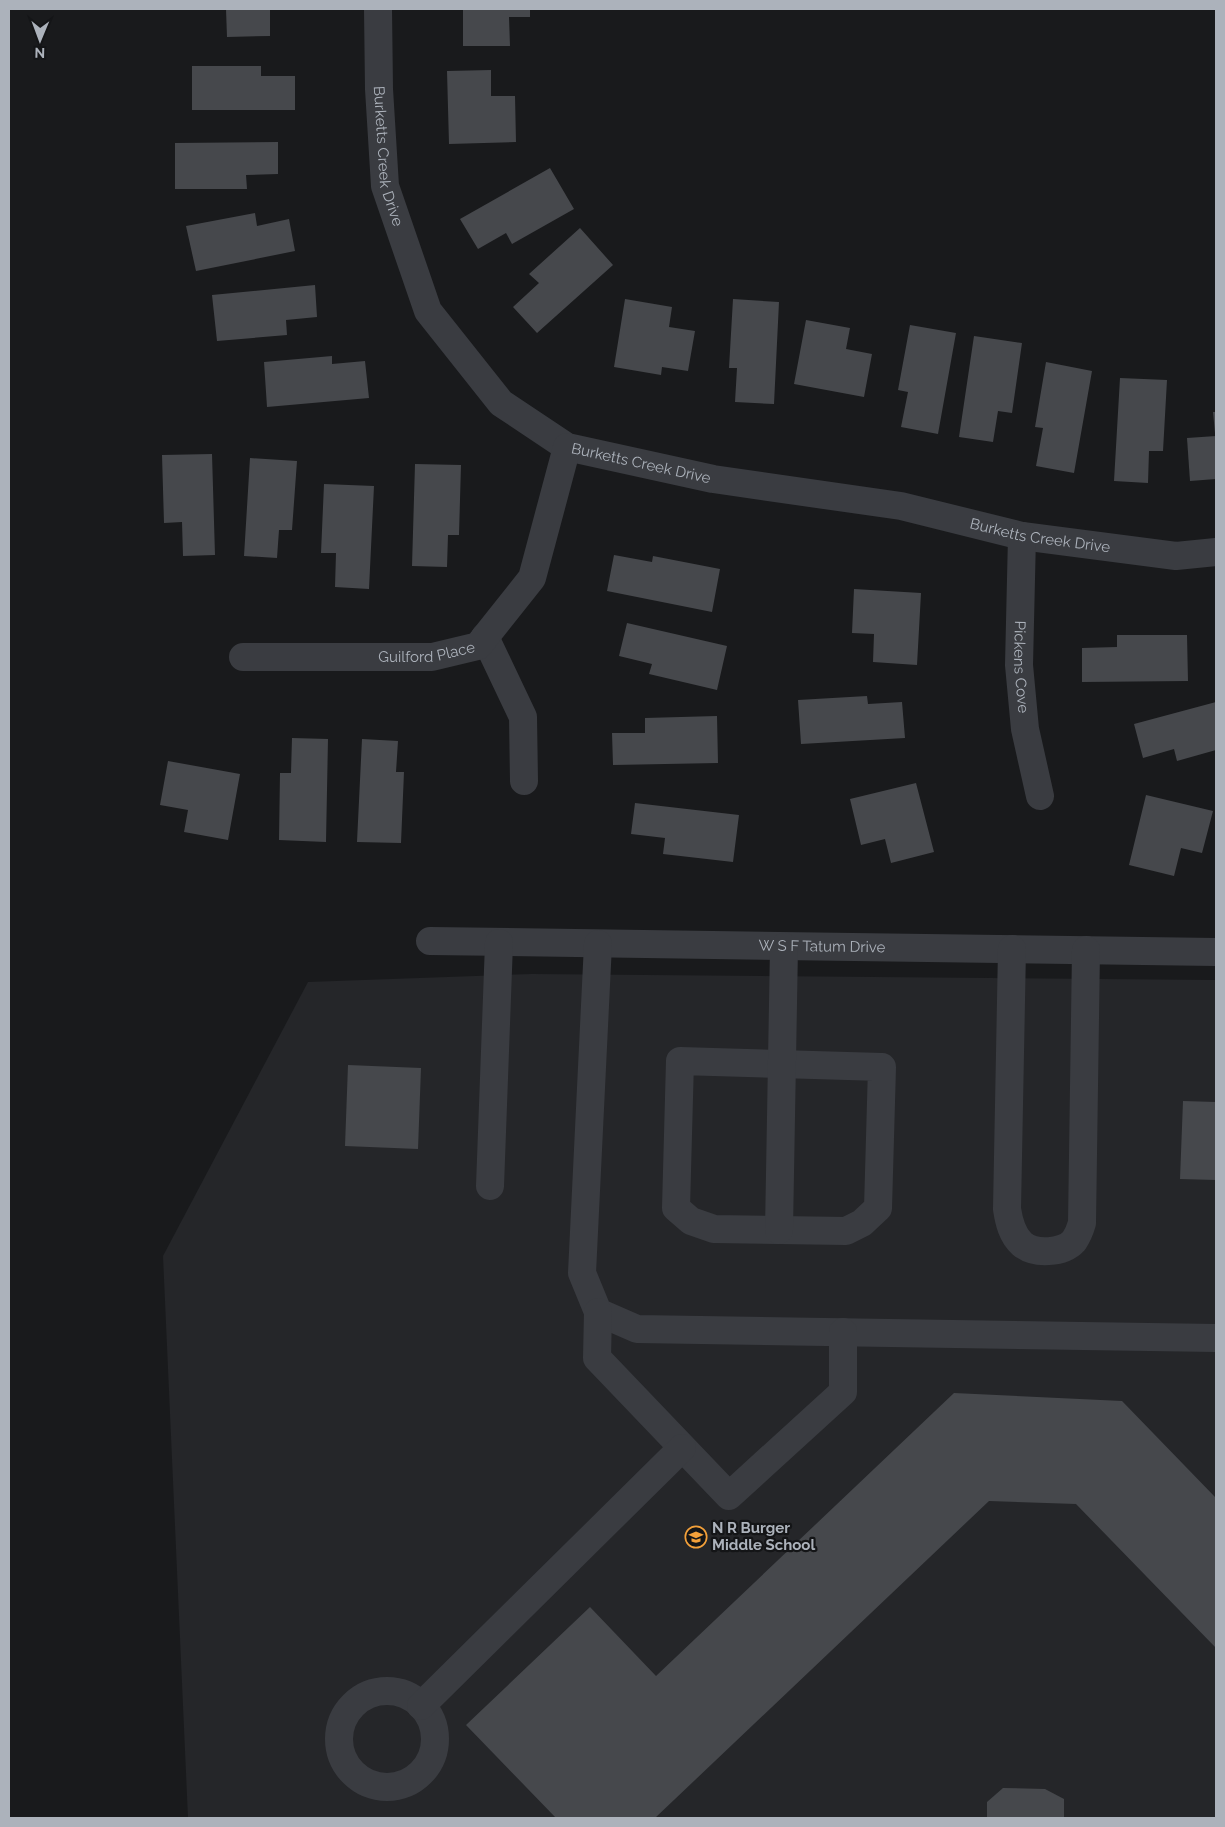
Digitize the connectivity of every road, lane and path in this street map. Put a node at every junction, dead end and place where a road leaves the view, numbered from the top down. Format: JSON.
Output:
{"nodes":[{"id":1,"x":378,"y":9,"type":"edge"},
{"id":2,"x":566,"y":447,"type":"junction"},
{"id":3,"x":1022,"y":536,"type":"junction"},
{"id":4,"x":1216,"y":552,"type":"edge"},
{"id":5,"x":484,"y":637,"type":"junction"},
{"id":6,"x":243,"y":657,"type":"dead end"},
{"id":7,"x":524,"y":781,"type":"dead end"},
{"id":8,"x":1040,"y":796,"type":"dead end"},
{"id":9,"x":430,"y":941,"type":"dead end"},
{"id":10,"x":499,"y":943,"type":"junction"},
{"id":11,"x":598,"y":944,"type":"junction"},
{"id":12,"x":784,"y":947,"type":"junction"},
{"id":13,"x":1012,"y":949,"type":"junction"},
{"id":14,"x":1086,"y":950,"type":"junction"},
{"id":15,"x":1216,"y":952,"type":"edge"},
{"id":16,"x":782,"y":1064,"type":"junction"},
{"id":17,"x":490,"y":1186,"type":"dead end"},
{"id":18,"x":779,"y":1230,"type":"junction"},
{"id":19,"x":598,"y":1312,"type":"junction"},
{"id":20,"x":843,"y":1332,"type":"junction"},
{"id":21,"x":1216,"y":1338,"type":"edge"},
{"id":22,"x":682,"y":1448,"type":"junction"},
{"id":23,"x":421,"y":1706,"type":"dead end"}],
"edges":[{"from":1,"to":2,"type":"street","name":"Burketts Creek Drive"},
{"from":2,"to":3,"type":"street","name":"Burketts Creek Drive"},
{"from":2,"to":5,"type":"street","name":"Guilford Place"},
{"from":3,"to":4,"type":"street","name":"Burketts Creek Drive"},
{"from":3,"to":8,"type":"street","name":"Pickens Cove"},
{"from":5,"to":6,"type":"street","name":"Guilford Place"},
{"from":5,"to":7,"type":"street"},
{"from":9,"to":10,"type":"street","name":"W S F Tatum Drive"},
{"from":10,"to":11,"type":"street","name":"W S F Tatum Drive"},
{"from":10,"to":17,"type":"street"},
{"from":11,"to":12,"type":"street","name":"W S F Tatum Drive"},
{"from":11,"to":19,"type":"street"},
{"from":12,"to":13,"type":"street","name":"W S F Tatum Drive"},
{"from":12,"to":16,"type":"street"},
{"from":13,"to":14,"type":"street","name":"W S F Tatum Drive"},
{"from":13,"to":14,"type":"street"},
{"from":14,"to":15,"type":"street","name":"W S F Tatum Drive"},
{"from":16,"to":18,"type":"street"},
{"from":16,"to":18,"type":"street"},
{"from":16,"to":18,"type":"street"},
{"from":19,"to":20,"type":"street"},
{"from":19,"to":22,"type":"street"},
{"from":20,"to":21,"type":"street"},
{"from":20,"to":22,"type":"street"},
{"from":22,"to":23,"type":"street"}]}
